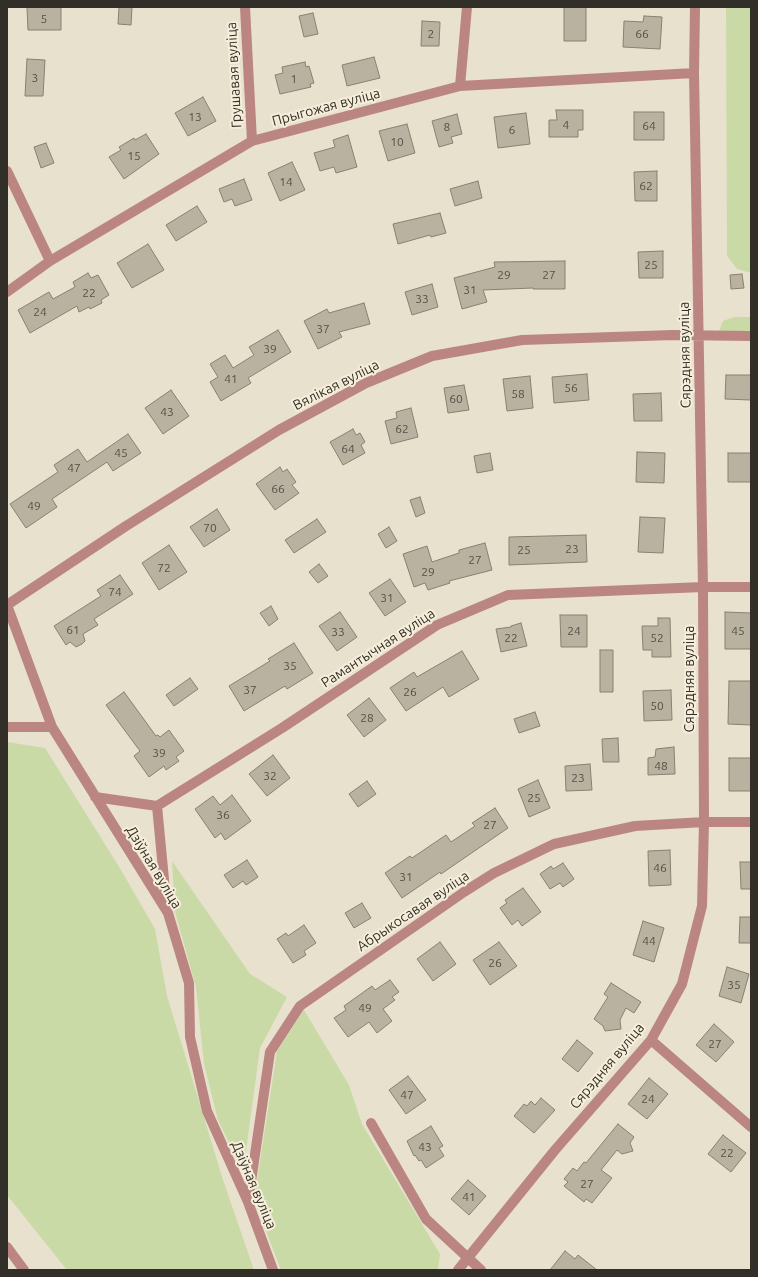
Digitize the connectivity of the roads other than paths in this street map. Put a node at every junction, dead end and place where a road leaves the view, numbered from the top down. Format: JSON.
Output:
{"nodes":[{"id":1,"x":245,"y":7,"type":"edge"},
{"id":2,"x":467,"y":7,"type":"edge"},
{"id":3,"x":695,"y":7,"type":"edge"},
{"id":4,"x":694,"y":73,"type":"junction"},
{"id":5,"x":460,"y":86,"type":"junction"},
{"id":6,"x":252,"y":141,"type":"junction"},
{"id":7,"x":7,"y":170,"type":"edge"},
{"id":8,"x":50,"y":261,"type":"junction"},
{"id":9,"x":7,"y":292,"type":"edge"},
{"id":10,"x":751,"y":336,"type":"edge"},
{"id":11,"x":698,"y":337,"type":"junction"},
{"id":12,"x":703,"y":587,"type":"junction"},
{"id":13,"x":751,"y":587,"type":"edge"},
{"id":14,"x":7,"y":605,"type":"edge"},
{"id":15,"x":7,"y":727,"type":"edge"},
{"id":16,"x":52,"y":727,"type":"junction"},
{"id":17,"x":95,"y":797,"type":"junction"},
{"id":18,"x":157,"y":806,"type":"junction"},
{"id":19,"x":704,"y":822,"type":"junction"},
{"id":20,"x":751,"y":822,"type":"edge"},
{"id":21,"x":168,"y":913,"type":"junction"},
{"id":22,"x":651,"y":1040,"type":"junction"},
{"id":23,"x":371,"y":1123,"type":"dead end"},
{"id":24,"x":751,"y":1127,"type":"edge"},
{"id":25,"x":248,"y":1202,"type":"junction"},
{"id":26,"x":7,"y":1247,"type":"edge"},
{"id":27,"x":466,"y":1257,"type":"junction"},
{"id":28,"x":24,"y":1270,"type":"edge"},
{"id":29,"x":273,"y":1270,"type":"edge"},
{"id":30,"x":458,"y":1270,"type":"edge"},
{"id":31,"x":481,"y":1270,"type":"edge"}],
"edges":[{"from":1,"to":6,"type":"street","name":"Грушавая вуліца"},
{"from":2,"to":5,"type":"street"},
{"from":3,"to":4,"type":"street","name":"Сярэдняя вуліца"},
{"from":4,"to":5,"type":"street","name":"Прыгожая вуліца"},
{"from":4,"to":11,"type":"street","name":"Сярэдняя вуліца"},
{"from":5,"to":6,"type":"street","name":"Прыгожая вуліца"},
{"from":6,"to":8,"type":"street","name":"Прыгожая вуліца"},
{"from":7,"to":8,"type":"street"},
{"from":8,"to":9,"type":"street","name":"Прыгожая вуліца"},
{"from":10,"to":11,"type":"street","name":"Вялікая вуліца"},
{"from":11,"to":12,"type":"street","name":"Сярэдняя вуліца"},
{"from":11,"to":14,"type":"street","name":"Вялікая вуліца"},
{"from":12,"to":13,"type":"street","name":"Рамантычная вуліца"},
{"from":12,"to":18,"type":"street","name":"Рамантычная вуліца"},
{"from":12,"to":19,"type":"street","name":"Сярэдняя вуліца"},
{"from":14,"to":16,"type":"street","name":"Дзіўная вуліца"},
{"from":15,"to":16,"type":"street"},
{"from":16,"to":17,"type":"street","name":"Дзіўная вуліца"},
{"from":17,"to":18,"type":"street"},
{"from":17,"to":21,"type":"street","name":"Дзіўная вуліца"},
{"from":18,"to":21,"type":"street"},
{"from":19,"to":20,"type":"street","name":"Абрыкосавая вуліца"},
{"from":19,"to":22,"type":"street","name":"Сярэдняя вуліца"},
{"from":19,"to":25,"type":"street","name":"Абрыкосавая вуліца"},
{"from":21,"to":25,"type":"street","name":"Дзіўная вуліца"},
{"from":22,"to":24,"type":"street"},
{"from":22,"to":27,"type":"street","name":"Сярэдняя вуліца"},
{"from":23,"to":27,"type":"street"},
{"from":25,"to":29,"type":"street","name":"Дзіўная вуліца"},
{"from":26,"to":28,"type":"street"},
{"from":27,"to":30,"type":"street","name":"Сярэдняя вуліца"},
{"from":27,"to":31,"type":"street"}]}
